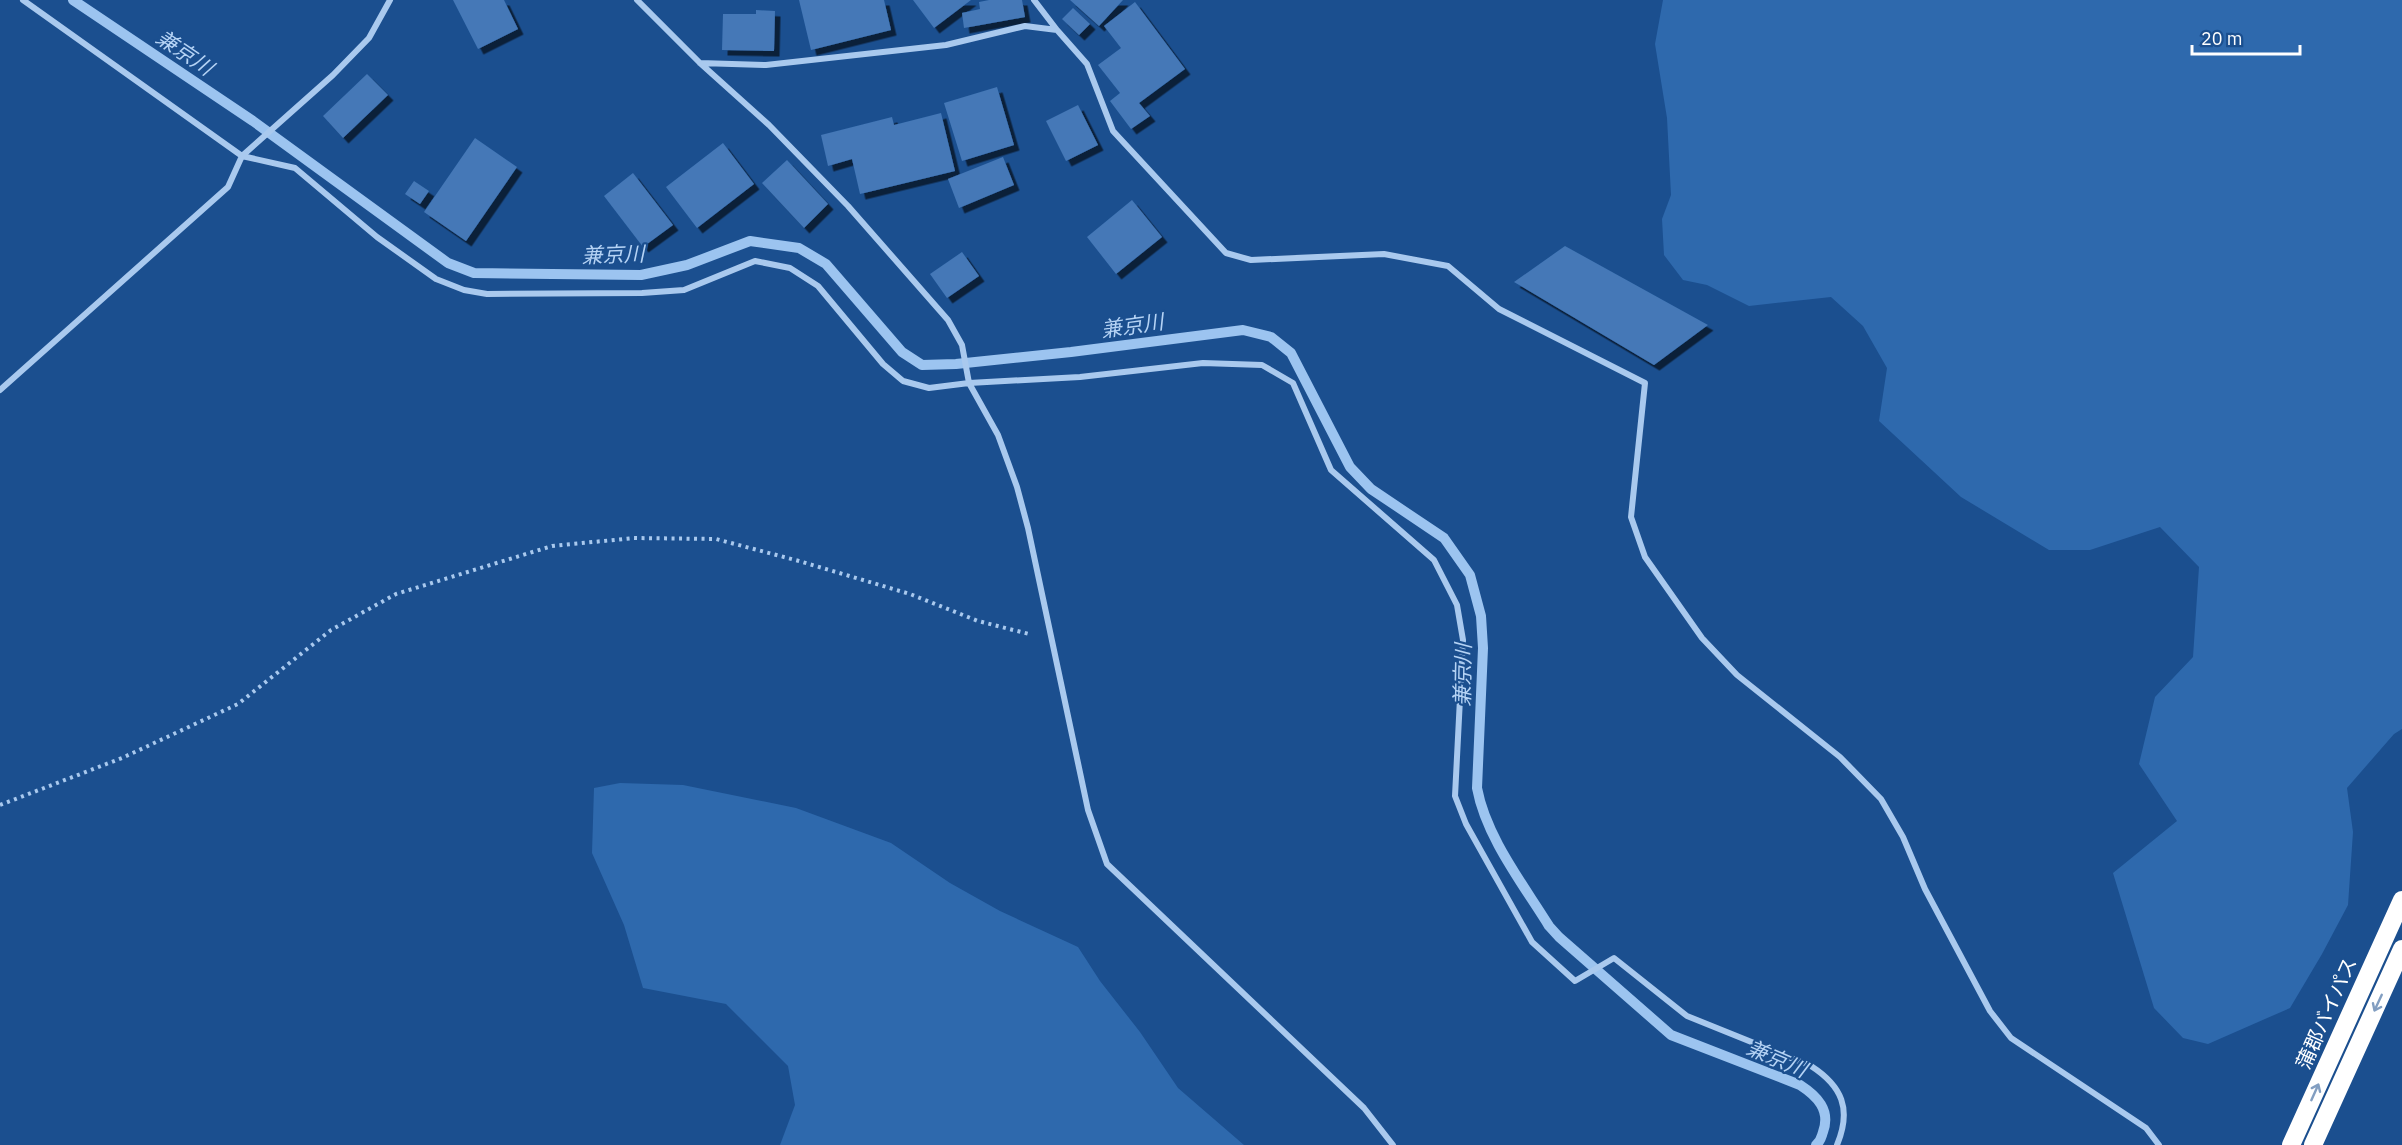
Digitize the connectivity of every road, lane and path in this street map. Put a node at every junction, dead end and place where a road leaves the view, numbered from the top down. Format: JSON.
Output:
{"nodes":[{"id":1,"x":23,"y":0,"type":"edge"},
{"id":2,"x":390,"y":0,"type":"edge"},
{"id":3,"x":637,"y":0,"type":"edge"},
{"id":4,"x":1035,"y":0,"type":"edge"},
{"id":5,"x":1057,"y":30,"type":"junction"},
{"id":6,"x":700,"y":63,"type":"junction"},
{"id":7,"x":242,"y":156,"type":"junction"},
{"id":8,"x":969,"y":383,"type":"junction"},
{"id":9,"x":0,"y":390,"type":"edge"},
{"id":10,"x":1051,"y":639,"type":"junction"},
{"id":11,"x":0,"y":805,"type":"edge"},
{"id":12,"x":2402,"y":900,"type":"edge"},
{"id":13,"x":2402,"y":949,"type":"edge"},
{"id":14,"x":1393,"y":1145,"type":"edge"},
{"id":15,"x":1837,"y":1145,"type":"edge"},
{"id":16,"x":2159,"y":1145,"type":"edge"},
{"id":17,"x":2291,"y":1145,"type":"edge"},
{"id":18,"x":2313,"y":1145,"type":"edge"}],
"edges":[{"from":1,"to":7,"type":"street"},
{"from":2,"to":7,"type":"street"},
{"from":3,"to":6,"type":"street"},
{"from":4,"to":5,"type":"street"},
{"from":5,"to":6,"type":"street"},
{"from":5,"to":16,"type":"street"},
{"from":6,"to":8,"type":"street"},
{"from":7,"to":8,"type":"street"},
{"from":7,"to":9,"type":"street"},
{"from":8,"to":10,"type":"street"},
{"from":8,"to":15,"type":"street"},
{"from":10,"to":11,"type":"path"},
{"from":10,"to":14,"type":"street"},
{"from":17,"to":12,"type":"highway","name":"蒲郡バイパス","one_way":true},
{"from":13,"to":18,"type":"highway","one_way":true}]}
